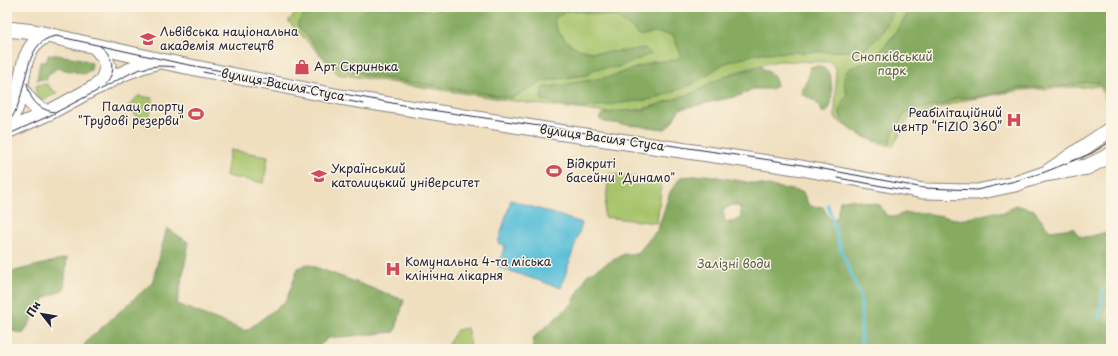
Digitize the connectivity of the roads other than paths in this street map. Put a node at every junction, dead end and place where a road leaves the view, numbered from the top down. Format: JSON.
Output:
{"nodes":[{"id":1,"x":7,"y":29,"type":"edge"},
{"id":2,"x":45,"y":36,"type":"junction"},
{"id":3,"x":94,"y":46,"type":"junction"},
{"id":4,"x":161,"y":61,"type":"junction"},
{"id":5,"x":21,"y":86,"type":"junction"},
{"id":6,"x":96,"y":87,"type":"junction"},
{"id":7,"x":48,"y":113,"type":"junction"},
{"id":8,"x":7,"y":124,"type":"edge"},
{"id":9,"x":1111,"y":129,"type":"edge"},
{"id":10,"x":7,"y":131,"type":"edge"},
{"id":11,"x":1111,"y":155,"type":"edge"},
{"id":12,"x":1044,"y":174,"type":"junction"}],
"edges":[{"from":1,"to":2,"type":"main road"},
{"from":2,"to":3,"type":"main road"},
{"from":2,"to":5,"type":"main road"},
{"from":3,"to":4,"type":"main road","name":"вулиця Василя Стуса"},
{"from":3,"to":6,"type":"main road"},
{"from":4,"to":6,"type":"main road"},
{"from":4,"to":12,"type":"main road","name":"вулиця Василя Стуса"},
{"from":5,"to":7,"type":"main road"},
{"from":5,"to":8,"type":"main road"},
{"from":6,"to":7,"type":"main road"},
{"from":7,"to":10,"type":"main road"},
{"from":9,"to":12,"type":"main road","name":"вулиця Василя Стуса"},
{"from":11,"to":12,"type":"main road","name":"вулиця Василя Стуса"}]}
